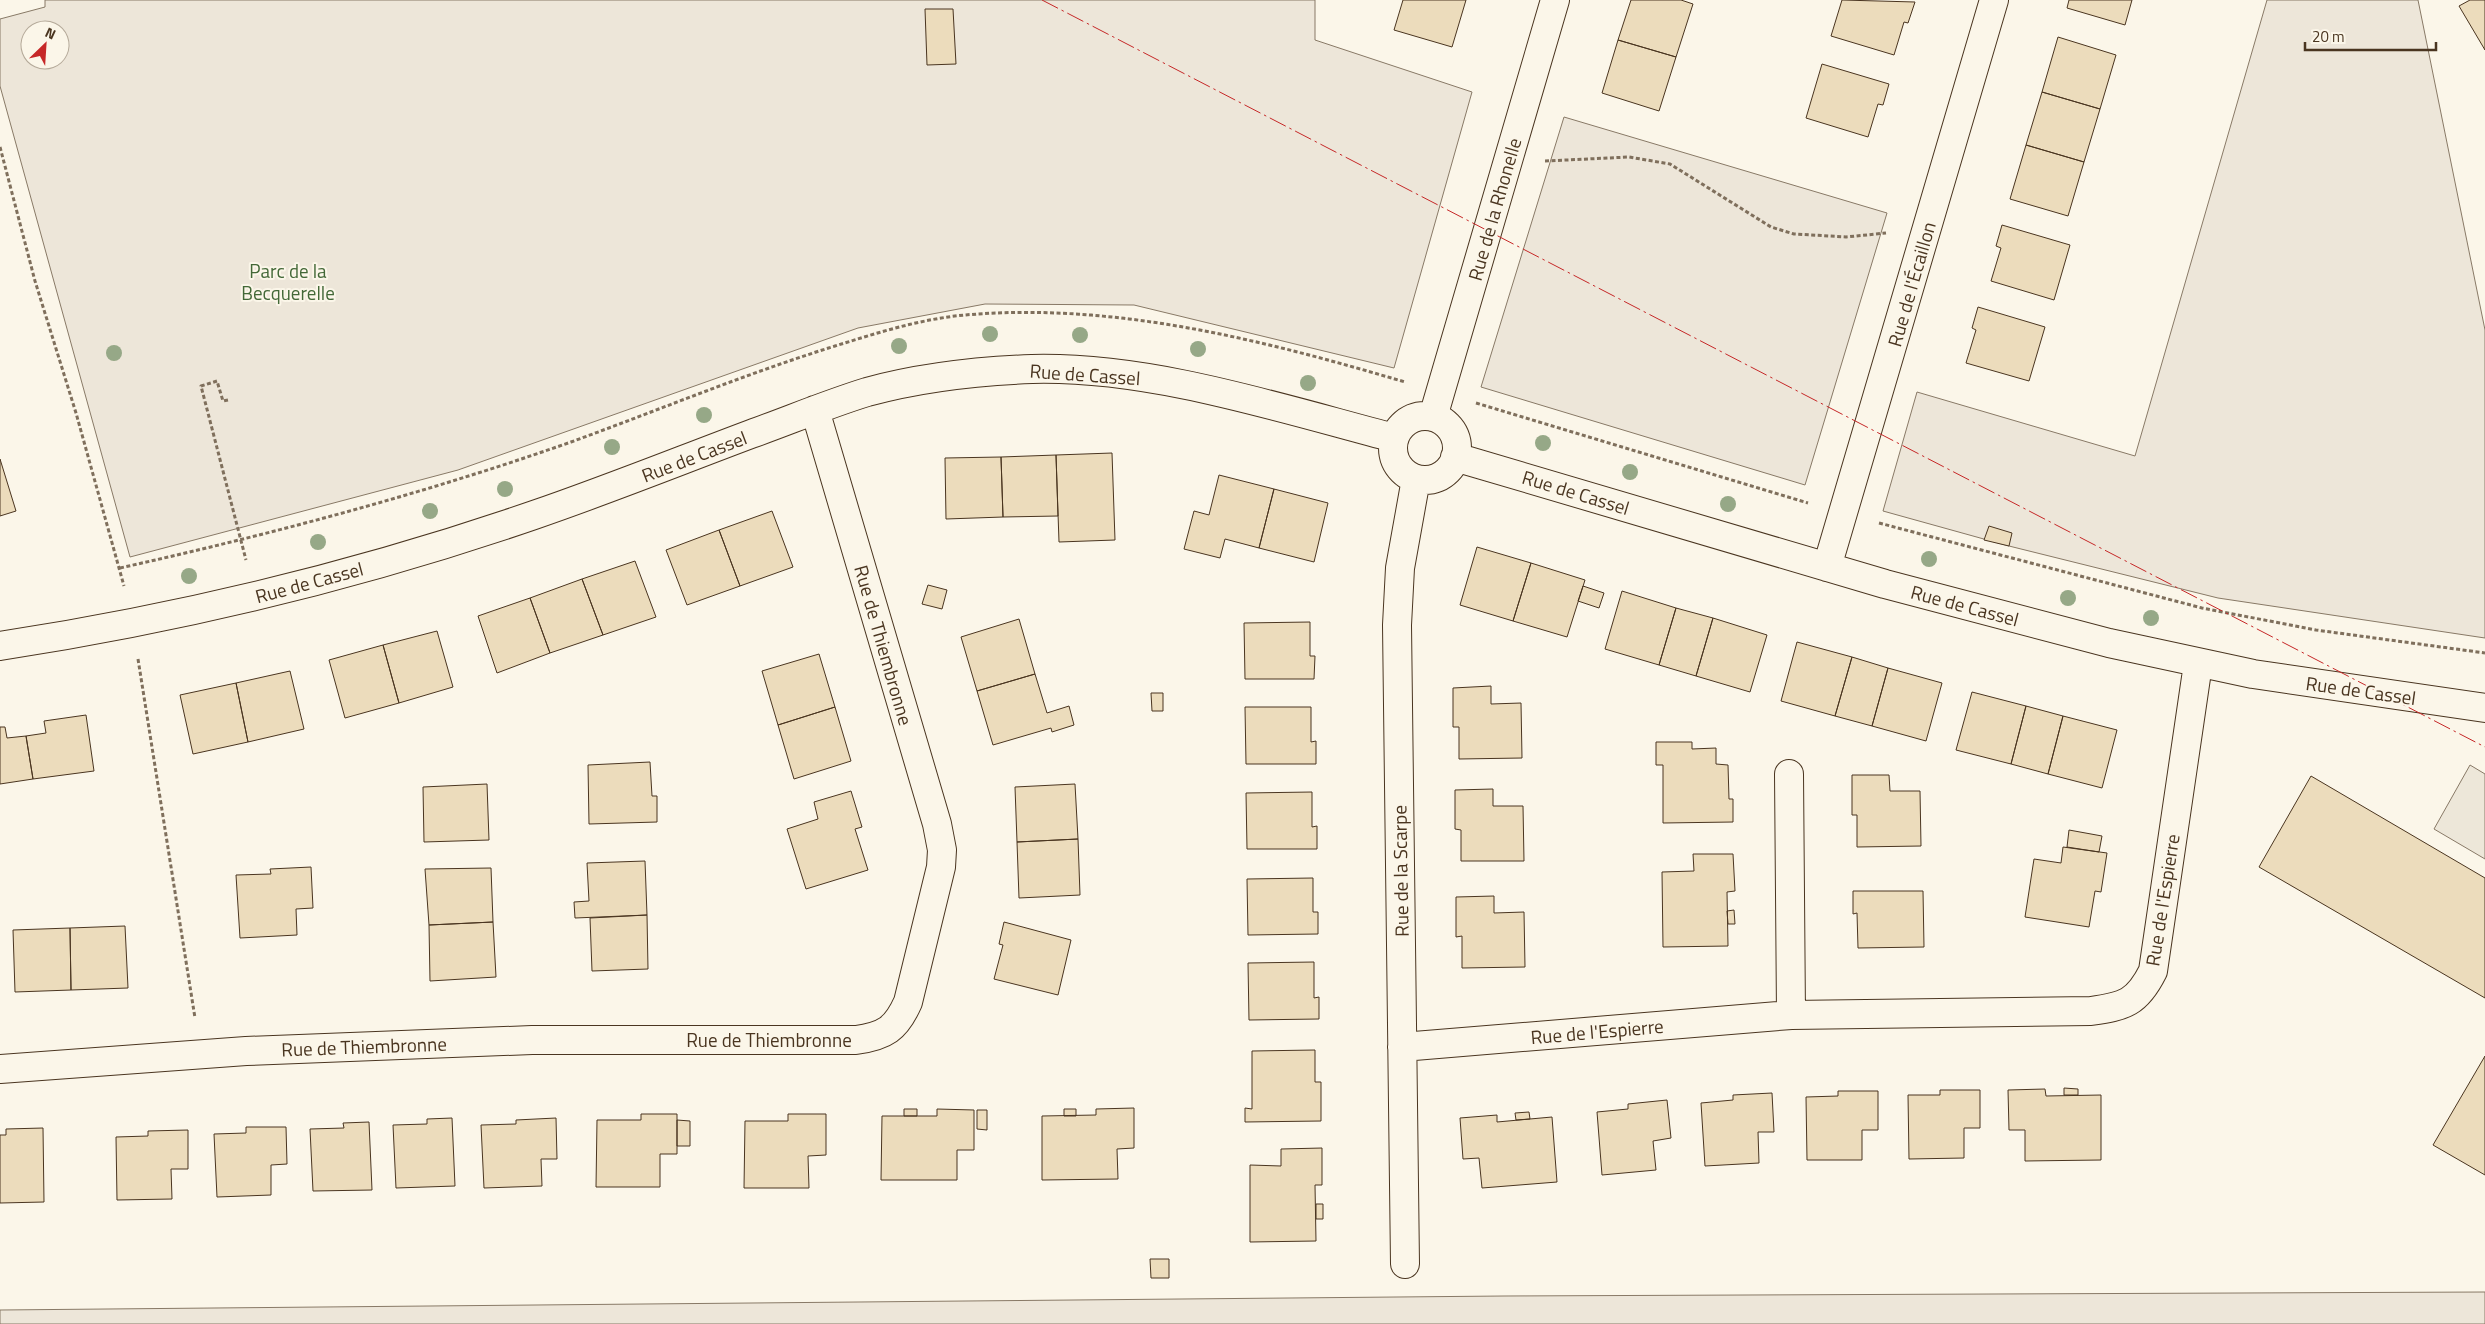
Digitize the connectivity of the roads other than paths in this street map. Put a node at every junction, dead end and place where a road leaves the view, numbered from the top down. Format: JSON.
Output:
{"nodes":[{"id":1,"x":1555,"y":0,"type":"edge"},
{"id":2,"x":1994,"y":0,"type":"edge"},
{"id":3,"x":1437,"y":405,"type":"junction"},
{"id":4,"x":815,"y":410,"type":"junction"},
{"id":5,"x":1394,"y":438,"type":"junction"},
{"id":6,"x":1455,"y":457,"type":"junction"},
{"id":7,"x":1416,"y":479,"type":"junction"},
{"id":8,"x":1827,"y":567,"type":"junction"},
{"id":9,"x":0,"y":646,"type":"edge"},
{"id":10,"x":2198,"y":664,"type":"junction"},
{"id":11,"x":2485,"y":708,"type":"edge"},
{"id":12,"x":1789,"y":774,"type":"dead end"},
{"id":13,"x":1792,"y":1015,"type":"junction"},
{"id":14,"x":1402,"y":1047,"type":"junction"},
{"id":15,"x":0,"y":1069,"type":"edge"},
{"id":16,"x":1405,"y":1264,"type":"dead end"}],
"edges":[{"from":1,"to":3,"type":"street","name":"Rue de la Rhonelle"},
{"from":2,"to":8,"type":"street","name":"Rue de l'Écaillon"},
{"from":3,"to":5,"type":"street"},
{"from":3,"to":6,"type":"street"},
{"from":4,"to":5,"type":"street","name":"Rue de Cassel"},
{"from":4,"to":9,"type":"street","name":"Rue de Cassel"},
{"from":4,"to":15,"type":"street","name":"Rue de Thiembronne"},
{"from":5,"to":7,"type":"street"},
{"from":6,"to":7,"type":"street"},
{"from":6,"to":8,"type":"street","name":"Rue de Cassel"},
{"from":7,"to":14,"type":"street","name":"Rue de la Scarpe"},
{"from":8,"to":10,"type":"street","name":"Rue de Cassel"},
{"from":10,"to":11,"type":"street","name":"Rue de Cassel"},
{"from":10,"to":13,"type":"street","name":"Rue de l'Espierre"},
{"from":12,"to":13,"type":"street"},
{"from":13,"to":14,"type":"street","name":"Rue de l'Espierre"},
{"from":14,"to":16,"type":"street","name":"Rue de la Scarpe"}]}
